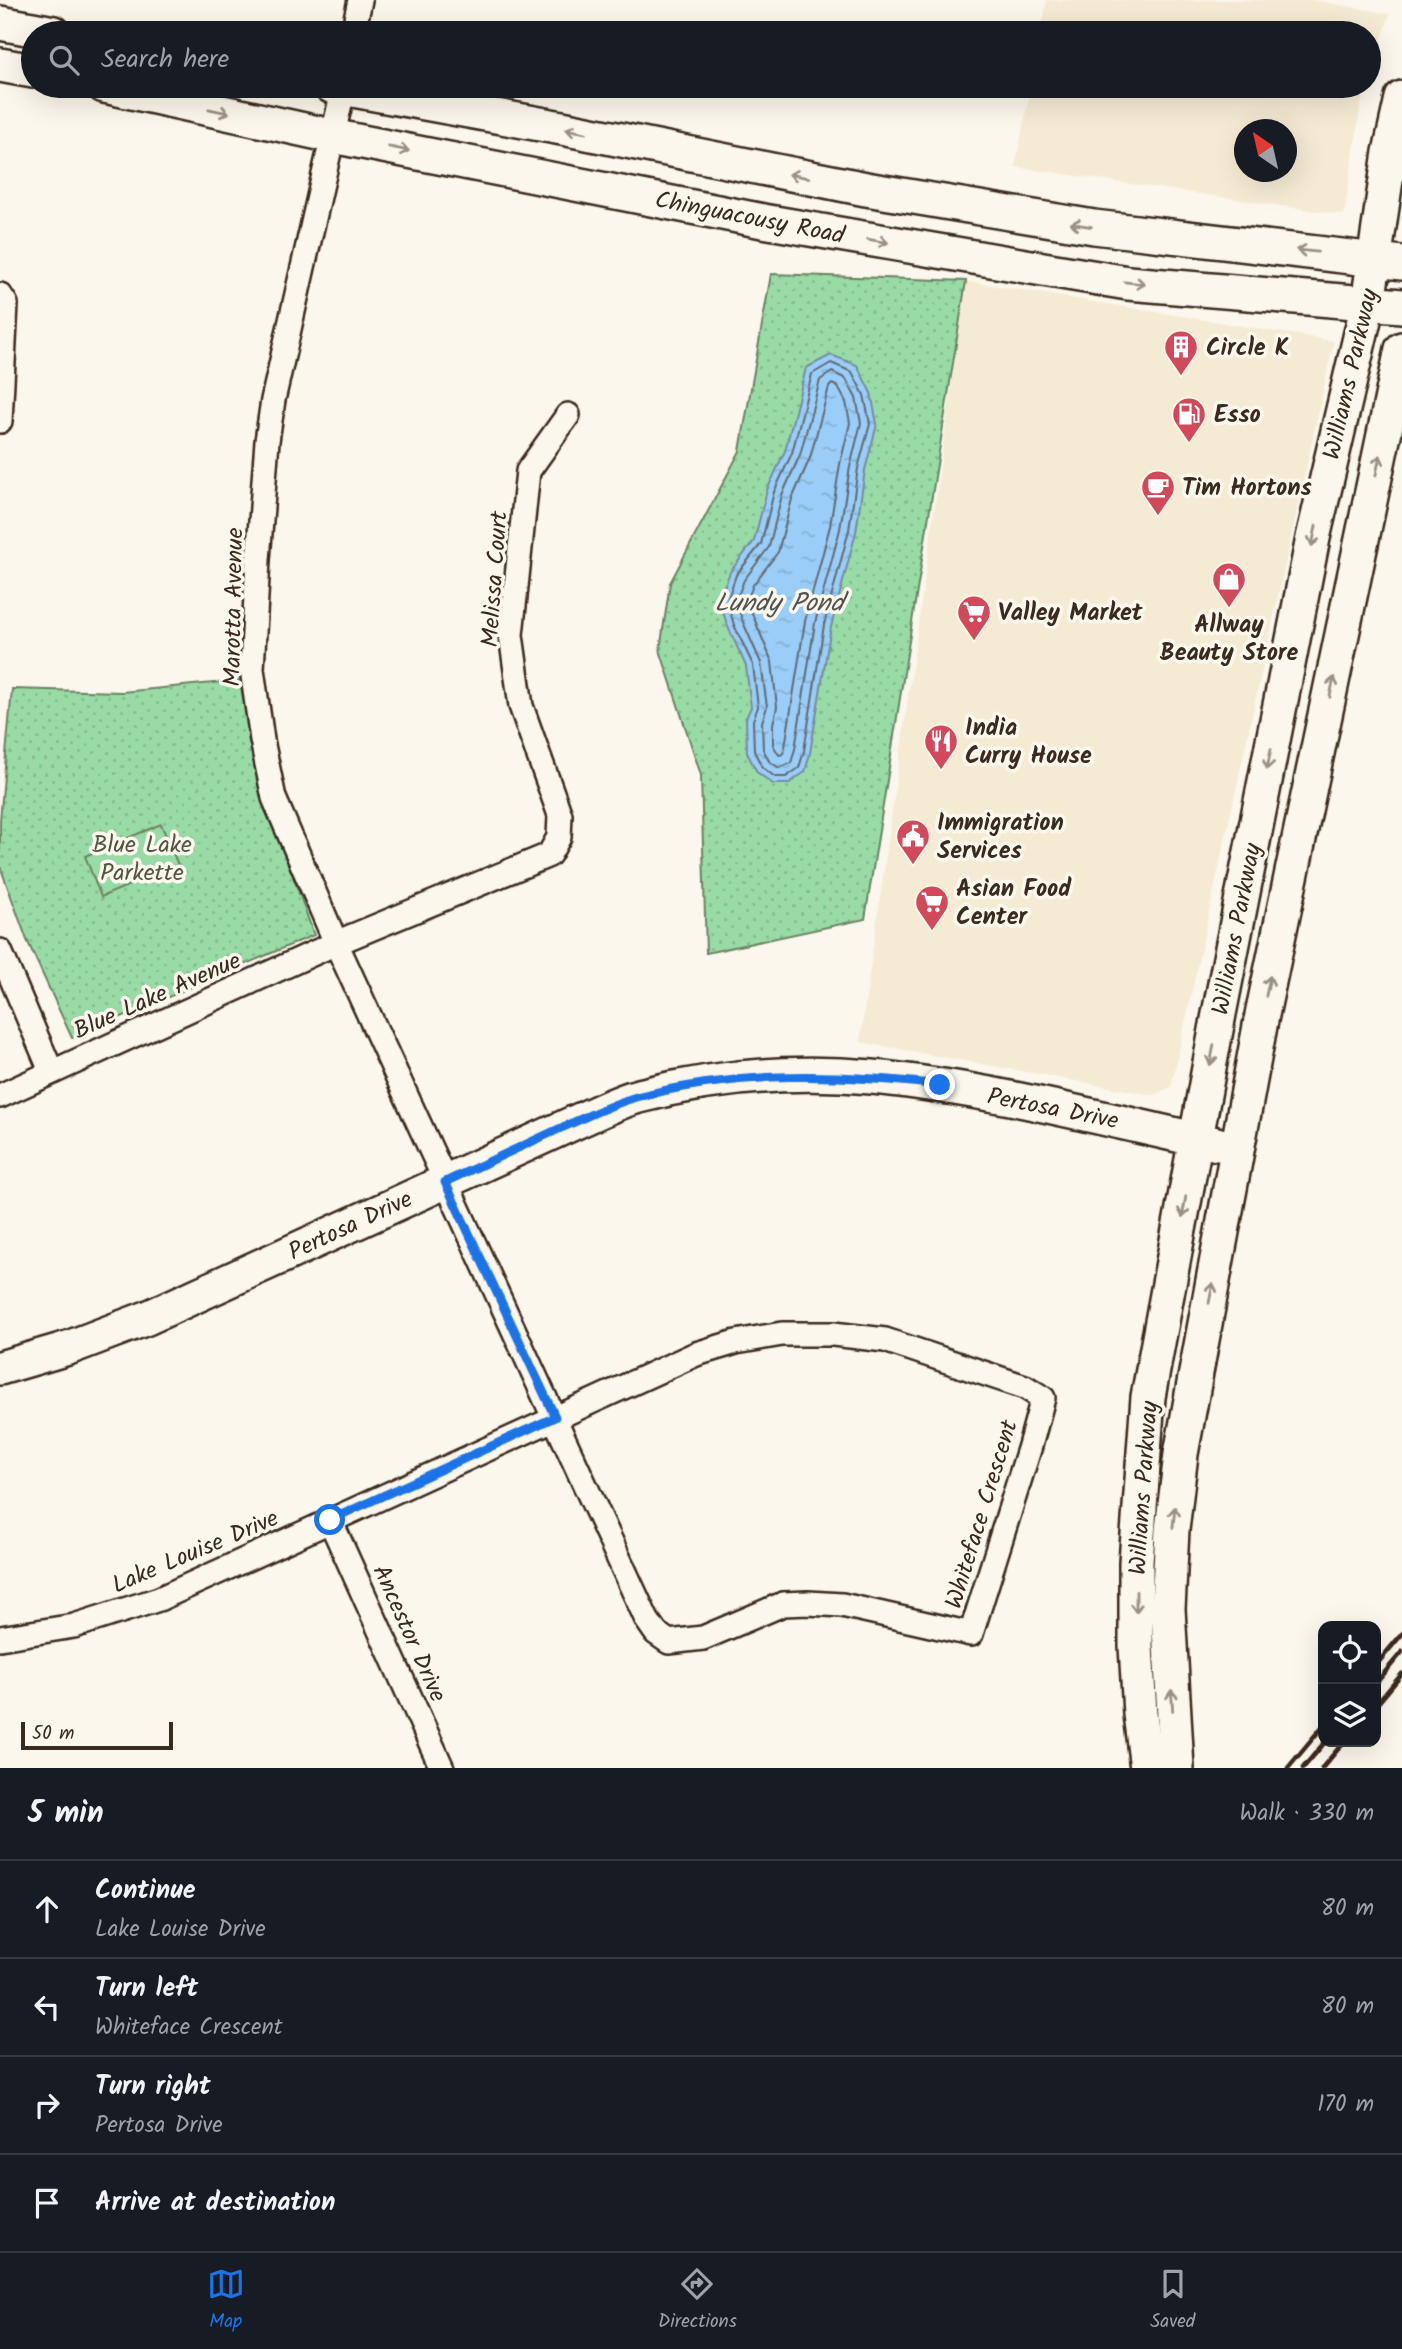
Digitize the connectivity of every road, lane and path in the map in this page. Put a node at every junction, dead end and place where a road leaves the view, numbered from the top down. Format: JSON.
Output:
{"nodes":[{"id":1,"x":360,"y":0,"type":"edge"},
{"id":2,"x":356,"y":21,"type":"edge"},
{"id":3,"x":0,"y":23,"type":"edge"},
{"id":4,"x":21,"y":27,"type":"edge"},
{"id":5,"x":0,"y":65,"type":"edge"},
{"id":6,"x":21,"y":69,"type":"edge"},
{"id":7,"x":1402,"y":97,"type":"edge"},
{"id":8,"x":159,"y":98,"type":"edge"},
{"id":9,"x":338,"y":98,"type":"edge"},
{"id":10,"x":400,"y":98,"type":"edge"},
{"id":11,"x":332,"y":136,"type":"junction"},
{"id":12,"x":1388,"y":260,"type":"edge"},
{"id":13,"x":0,"y":295,"type":"edge"},
{"id":14,"x":1368,"y":303,"type":"junction"},
{"id":15,"x":1402,"y":306,"type":"edge"},
{"id":16,"x":1402,"y":349,"type":"edge"},
{"id":17,"x":568,"y":415,"type":"dead end"},
{"id":18,"x":0,"y":421,"type":"edge"},
{"id":19,"x":337,"y":943,"type":"junction"},
{"id":20,"x":0,"y":951,"type":"edge"},
{"id":21,"x":51,"y":1071,"type":"junction"},
{"id":22,"x":0,"y":1096,"type":"edge"},
{"id":23,"x":1196,"y":1140,"type":"junction"},
{"id":24,"x":1238,"y":1149,"type":"junction"},
{"id":25,"x":445,"y":1182,"type":"junction"},
{"id":26,"x":0,"y":1368,"type":"edge"},
{"id":27,"x":555,"y":1417,"type":"junction"},
{"id":28,"x":330,"y":1520,"type":"junction"},
{"id":29,"x":0,"y":1638,"type":"edge"},
{"id":30,"x":442,"y":1768,"type":"edge"},
{"id":31,"x":1147,"y":1768,"type":"edge"},
{"id":32,"x":1177,"y":1768,"type":"edge"}],
"edges":[{"from":1,"to":2,"type":"street"},
{"from":3,"to":4,"type":"main road"},
{"from":5,"to":6,"type":"main road"},
{"from":7,"to":12,"type":"main road","name":"Williams Parkway"},
{"from":8,"to":11,"type":"main road","name":"Chinguacousy Road","one_way":true},
{"from":9,"to":11,"type":"street","name":"Marotta Avenue"},
{"from":12,"to":10,"type":"main road","name":"Chinguacousy Road","one_way":true},
{"from":11,"to":14,"type":"main road","name":"Chinguacousy Road","one_way":true},
{"from":11,"to":19,"type":"street","name":"Marotta Avenue"},
{"from":12,"to":14,"type":"main road","name":"Williams Parkway"},
{"from":13,"to":18,"type":"street"},
{"from":14,"to":15,"type":"main road","name":"Chinguacousy Road"},
{"from":14,"to":23,"type":"main road","name":"Williams Parkway","one_way":true},
{"from":24,"to":16,"type":"main road","name":"Williams Parkway","one_way":true},
{"from":17,"to":19,"type":"street","name":"Melissa Court"},
{"from":19,"to":21,"type":"street","name":"Blue Lake Avenue"},
{"from":19,"to":25,"type":"street","name":"Marotta Avenue"},
{"from":20,"to":21,"type":"street"},
{"from":21,"to":22,"type":"street","name":"Blue Lake Avenue"},
{"from":23,"to":24,"type":"main road","name":"Pertosa Drive"},
{"from":23,"to":25,"type":"main road","name":"Pertosa Drive"},
{"from":23,"to":31,"type":"main road","name":"Williams Parkway","one_way":true},
{"from":32,"to":24,"type":"main road","name":"Williams Parkway","one_way":true},
{"from":25,"to":26,"type":"main road","name":"Pertosa Drive"},
{"from":25,"to":27,"type":"street","name":"Whiteface Crescent"},
{"from":27,"to":27,"type":"street","name":"Whiteface Crescent"},
{"from":27,"to":28,"type":"street","name":"Lake Louise Drive"},
{"from":28,"to":29,"type":"street","name":"Lake Louise Drive"},
{"from":28,"to":30,"type":"street","name":"Ancestor Drive"}]}
